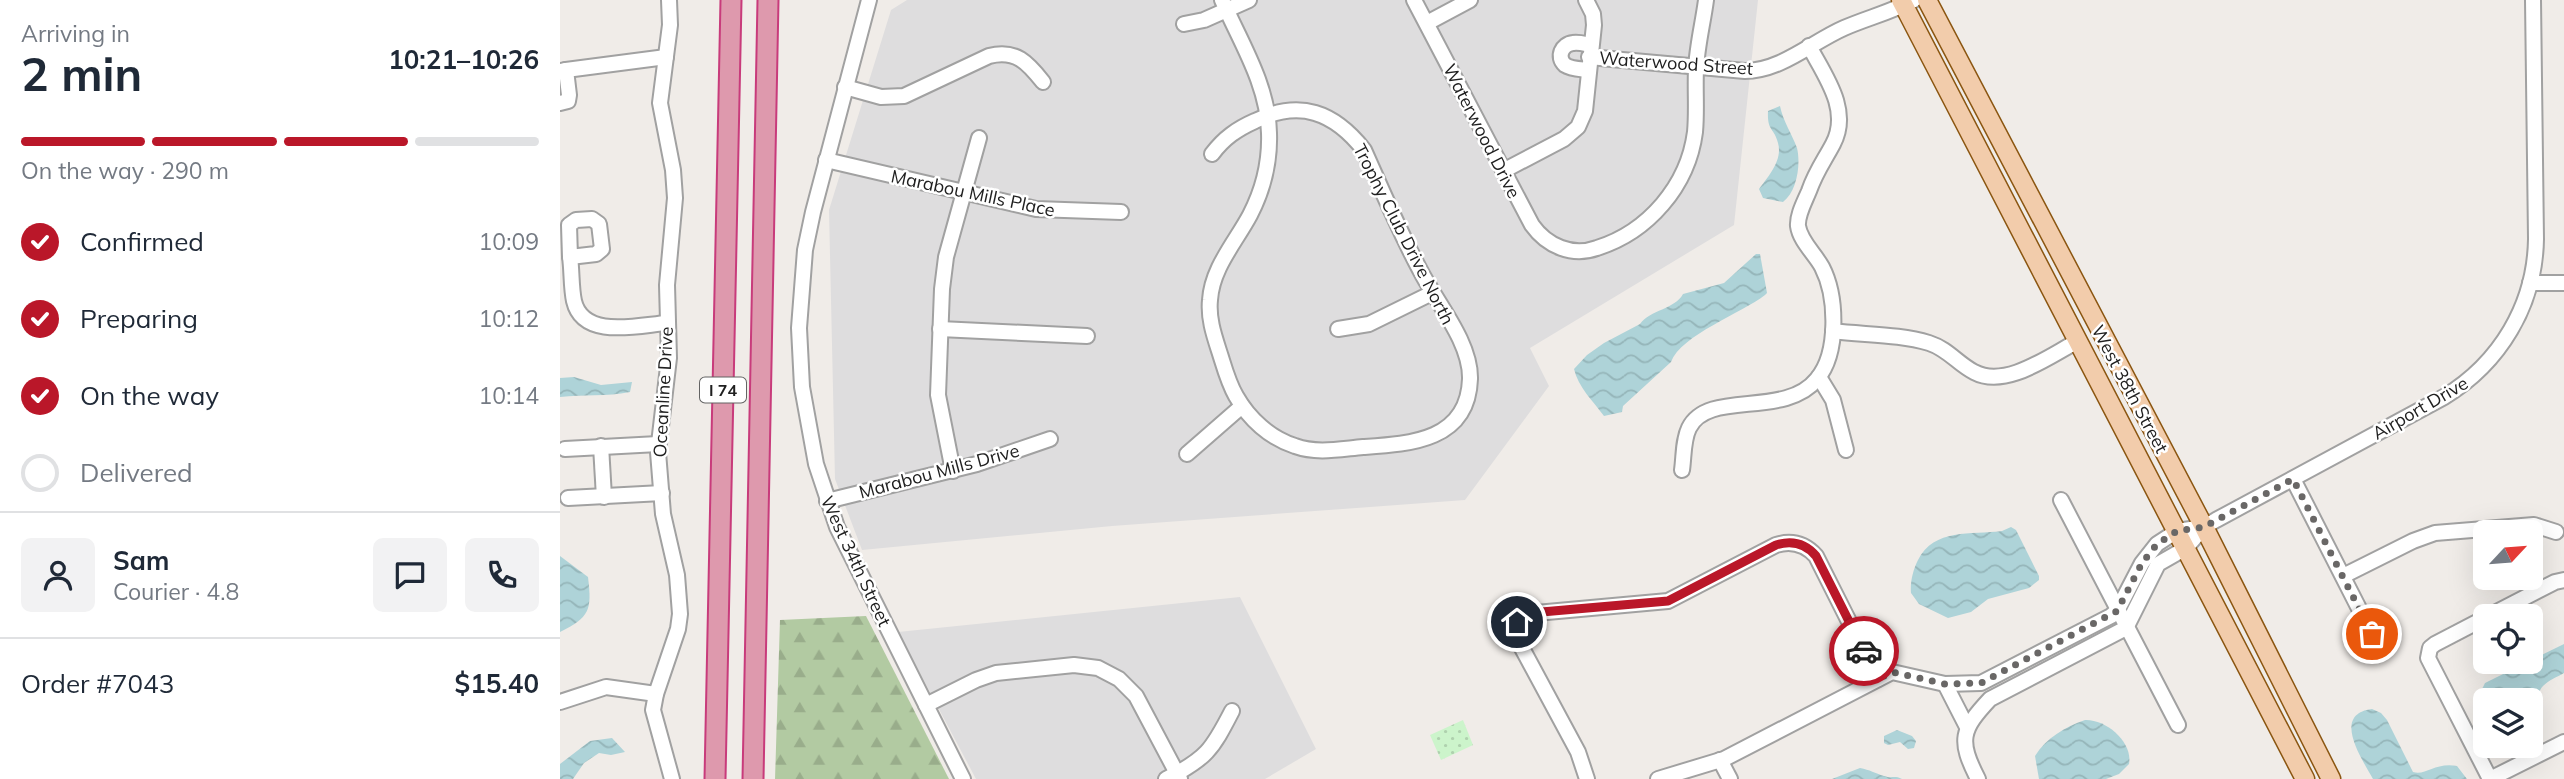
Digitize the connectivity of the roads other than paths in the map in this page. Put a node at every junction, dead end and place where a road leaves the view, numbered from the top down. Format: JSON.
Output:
{"nodes":[{"id":1,"x":669,"y":0,"type":"edge"},
{"id":2,"x":731,"y":0,"type":"edge"},
{"id":3,"x":768,"y":0,"type":"edge"},
{"id":4,"x":869,"y":0,"type":"edge"},
{"id":5,"x":1249,"y":0,"type":"edge"},
{"id":6,"x":1414,"y":0,"type":"edge"},
{"id":7,"x":1470,"y":0,"type":"edge"},
{"id":8,"x":1586,"y":0,"type":"edge"},
{"id":9,"x":1706,"y":0,"type":"edge"},
{"id":10,"x":1927,"y":0,"type":"edge"},
{"id":11,"x":2533,"y":0,"type":"edge"},
{"id":12,"x":1906,"y":2,"type":"edge"},
{"id":13,"x":1224,"y":5,"type":"edge"},
{"id":14,"x":1427,"y":23,"type":"junction"},
{"id":15,"x":1184,"y":24,"type":"dead end"},
{"id":16,"x":1809,"y":46,"type":"junction"},
{"id":17,"x":666,"y":57,"type":"junction"},
{"id":18,"x":1590,"y":57,"type":"junction"},
{"id":19,"x":1696,"y":67,"type":"junction"},
{"id":20,"x":563,"y":70,"type":"edge"},
{"id":21,"x":1044,"y":82,"type":"dead end"},
{"id":22,"x":845,"y":87,"type":"junction"},
{"id":23,"x":560,"y":103,"type":"edge"},
{"id":24,"x":1268,"y":115,"type":"junction"},
{"id":25,"x":979,"y":138,"type":"dead end"},
{"id":26,"x":1212,"y":154,"type":"dead end"},
{"id":27,"x":826,"y":160,"type":"junction"},
{"id":28,"x":1503,"y":171,"type":"junction"},
{"id":29,"x":962,"y":194,"type":"junction"},
{"id":30,"x":1121,"y":212,"type":"dead end"},
{"id":31,"x":570,"y":257,"type":"dead end"},
{"id":32,"x":2530,"y":283,"type":"junction"},
{"id":33,"x":2564,"y":284,"type":"edge"},
{"id":34,"x":1432,"y":293,"type":"junction"},
{"id":35,"x":667,"y":323,"type":"junction"},
{"id":36,"x":940,"y":329,"type":"junction"},
{"id":37,"x":1338,"y":329,"type":"dead end"},
{"id":38,"x":1833,"y":331,"type":"junction"},
{"id":39,"x":1087,"y":336,"type":"dead end"},
{"id":40,"x":2078,"y":341,"type":"junction"},
{"id":41,"x":1819,"y":377,"type":"junction"},
{"id":42,"x":1242,"y":406,"type":"junction"},
{"id":43,"x":1050,"y":439,"type":"dead end"},
{"id":44,"x":658,"y":444,"type":"junction"},
{"id":45,"x":601,"y":446,"type":"junction"},
{"id":46,"x":565,"y":449,"type":"dead end"},
{"id":47,"x":1846,"y":450,"type":"dead end"},
{"id":48,"x":1187,"y":454,"type":"dead end"},
{"id":49,"x":1682,"y":470,"type":"dead end"},
{"id":50,"x":953,"y":471,"type":"junction"},
{"id":51,"x":2293,"y":479,"type":"junction"},
{"id":52,"x":662,"y":493,"type":"junction"},
{"id":53,"x":604,"y":496,"type":"junction"},
{"id":54,"x":568,"y":498,"type":"dead end"},
{"id":55,"x":2061,"y":500,"type":"dead end"},
{"id":56,"x":827,"y":501,"type":"junction"},
{"id":57,"x":2204,"y":527,"type":"junction"},
{"id":58,"x":2177,"y":531,"type":"junction"},
{"id":59,"x":2556,"y":532,"type":"dead end"},
{"id":60,"x":2186,"y":548,"type":"junction"},
{"id":61,"x":2343,"y":576,"type":"junction"},
{"id":62,"x":2564,"y":580,"type":"edge"},
{"id":63,"x":2512,"y":604,"type":"edge"},
{"id":64,"x":2117,"y":611,"type":"junction"},
{"id":65,"x":2473,"y":624,"type":"edge"},
{"id":66,"x":2126,"y":628,"type":"junction"},
{"id":67,"x":2372,"y":634,"type":"dead end"},
{"id":68,"x":1878,"y":679,"type":"junction"},
{"id":69,"x":1981,"y":683,"type":"junction"},
{"id":70,"x":1945,"y":684,"type":"junction"},
{"id":71,"x":656,"y":694,"type":"junction"},
{"id":72,"x":1990,"y":699,"type":"junction"},
{"id":73,"x":560,"y":702,"type":"edge"},
{"id":74,"x":926,"y":705,"type":"junction"},
{"id":75,"x":1232,"y":711,"type":"dead end"},
{"id":76,"x":2178,"y":725,"type":"dead end"},
{"id":77,"x":1967,"y":727,"type":"junction"},
{"id":78,"x":2564,"y":742,"type":"edge"},
{"id":79,"x":1720,"y":760,"type":"junction"},
{"id":80,"x":1174,"y":777,"type":"edge"},
{"id":81,"x":672,"y":779,"type":"edge"},
{"id":82,"x":715,"y":779,"type":"edge"},
{"id":83,"x":753,"y":779,"type":"edge"},
{"id":84,"x":963,"y":779,"type":"edge"},
{"id":85,"x":1587,"y":779,"type":"edge"},
{"id":86,"x":1658,"y":779,"type":"edge"},
{"id":87,"x":1730,"y":779,"type":"edge"},
{"id":88,"x":1978,"y":779,"type":"edge"},
{"id":89,"x":2305,"y":779,"type":"edge"},
{"id":90,"x":2331,"y":779,"type":"edge"},
{"id":91,"x":2490,"y":779,"type":"edge"}],
"edges":[{"from":1,"to":17,"type":"street","name":"Oceanline Drive"},
{"from":2,"to":82,"type":"highway","number":"I 74"},
{"from":3,"to":83,"type":"highway","number":"I 74"},
{"from":4,"to":22,"type":"street","name":"West 34th Street"},
{"from":5,"to":13,"type":"street"},
{"from":6,"to":14,"type":"street","name":"Waterwood Drive"},
{"from":7,"to":14,"type":"street"},
{"from":8,"to":18,"type":"street"},
{"from":9,"to":19,"type":"street"},
{"from":10,"to":57,"type":"main road","name":"West 38th Street"},
{"from":11,"to":32,"type":"street","name":"Airport Drive"},
{"from":12,"to":16,"type":"street","name":"Waterwood Street"},
{"from":12,"to":40,"type":"main road","name":"West 38th Street"},
{"from":13,"to":15,"type":"street"},
{"from":13,"to":24,"type":"street"},
{"from":14,"to":28,"type":"street","name":"Waterwood Drive"},
{"from":16,"to":19,"type":"street","name":"Waterwood Street"},
{"from":16,"to":38,"type":"street"},
{"from":17,"to":20,"type":"street"},
{"from":17,"to":35,"type":"street","name":"Oceanline Drive"},
{"from":18,"to":18,"type":"street"},
{"from":18,"to":19,"type":"street","name":"Waterwood Street"},
{"from":18,"to":28,"type":"street"},
{"from":19,"to":28,"type":"street","name":"Waterwood Drive"},
{"from":20,"to":23,"type":"street"},
{"from":21,"to":22,"type":"street"},
{"from":22,"to":27,"type":"street","name":"West 34th Street"},
{"from":24,"to":26,"type":"street"},
{"from":24,"to":34,"type":"street","name":"Trophy Club Drive North"},
{"from":24,"to":42,"type":"street"},
{"from":25,"to":29,"type":"street"},
{"from":27,"to":29,"type":"street","name":"Marabou Mills Place"},
{"from":27,"to":56,"type":"street","name":"West 34th Street"},
{"from":29,"to":30,"type":"street","name":"Marabou Mills Place"},
{"from":29,"to":36,"type":"street"},
{"from":31,"to":35,"type":"street"},
{"from":32,"to":33,"type":"street"},
{"from":32,"to":51,"type":"street","name":"Airport Drive"},
{"from":34,"to":37,"type":"street"},
{"from":34,"to":42,"type":"street","name":"Trophy Club Drive North"},
{"from":35,"to":44,"type":"street","name":"Oceanline Drive"},
{"from":36,"to":39,"type":"street"},
{"from":36,"to":50,"type":"street"},
{"from":38,"to":40,"type":"street"},
{"from":38,"to":41,"type":"street"},
{"from":40,"to":58,"type":"main road","name":"West 38th Street"},
{"from":41,"to":47,"type":"street"},
{"from":41,"to":49,"type":"street"},
{"from":42,"to":48,"type":"street"},
{"from":43,"to":50,"type":"street","name":"Marabou Mills Drive"},
{"from":44,"to":45,"type":"street"},
{"from":44,"to":52,"type":"street","name":"Oceanline Drive"},
{"from":45,"to":46,"type":"street"},
{"from":45,"to":53,"type":"street"},
{"from":50,"to":56,"type":"street","name":"Marabou Mills Drive"},
{"from":51,"to":57,"type":"street","name":"Airport Drive"},
{"from":51,"to":61,"type":"street"},
{"from":52,"to":53,"type":"street"},
{"from":52,"to":71,"type":"street","name":"Oceanline Drive"},
{"from":53,"to":54,"type":"street"},
{"from":55,"to":64,"type":"street"},
{"from":56,"to":74,"type":"street","name":"West 34th Street"},
{"from":57,"to":58,"type":"street"},
{"from":57,"to":60,"type":"street"},
{"from":57,"to":90,"type":"main road","name":"West 38th Street"},
{"from":58,"to":60,"type":"main road","name":"West 38th Street"},
{"from":58,"to":64,"type":"street"},
{"from":59,"to":61,"type":"street"},
{"from":60,"to":66,"type":"street"},
{"from":60,"to":89,"type":"main road","name":"West 38th Street"},
{"from":61,"to":67,"type":"street"},
{"from":62,"to":63,"type":"street"},
{"from":64,"to":66,"type":"street"},
{"from":64,"to":69,"type":"street"},
{"from":65,"to":91,"type":"street"},
{"from":66,"to":72,"type":"street"},
{"from":66,"to":76,"type":"street"},
{"from":68,"to":70,"type":"street"},
{"from":68,"to":79,"type":"street"},
{"from":68,"to":85,"type":"street"},
{"from":69,"to":70,"type":"street"},
{"from":69,"to":72,"type":"street"},
{"from":70,"to":77,"type":"street"},
{"from":71,"to":73,"type":"street"},
{"from":71,"to":81,"type":"street","name":"Oceanline Drive"},
{"from":72,"to":77,"type":"street"},
{"from":74,"to":80,"type":"street"},
{"from":74,"to":84,"type":"street","name":"West 34th Street"},
{"from":75,"to":80,"type":"street"},
{"from":77,"to":88,"type":"street"},
{"from":78,"to":91,"type":"street"},
{"from":79,"to":86,"type":"street"},
{"from":79,"to":87,"type":"street"}]}
